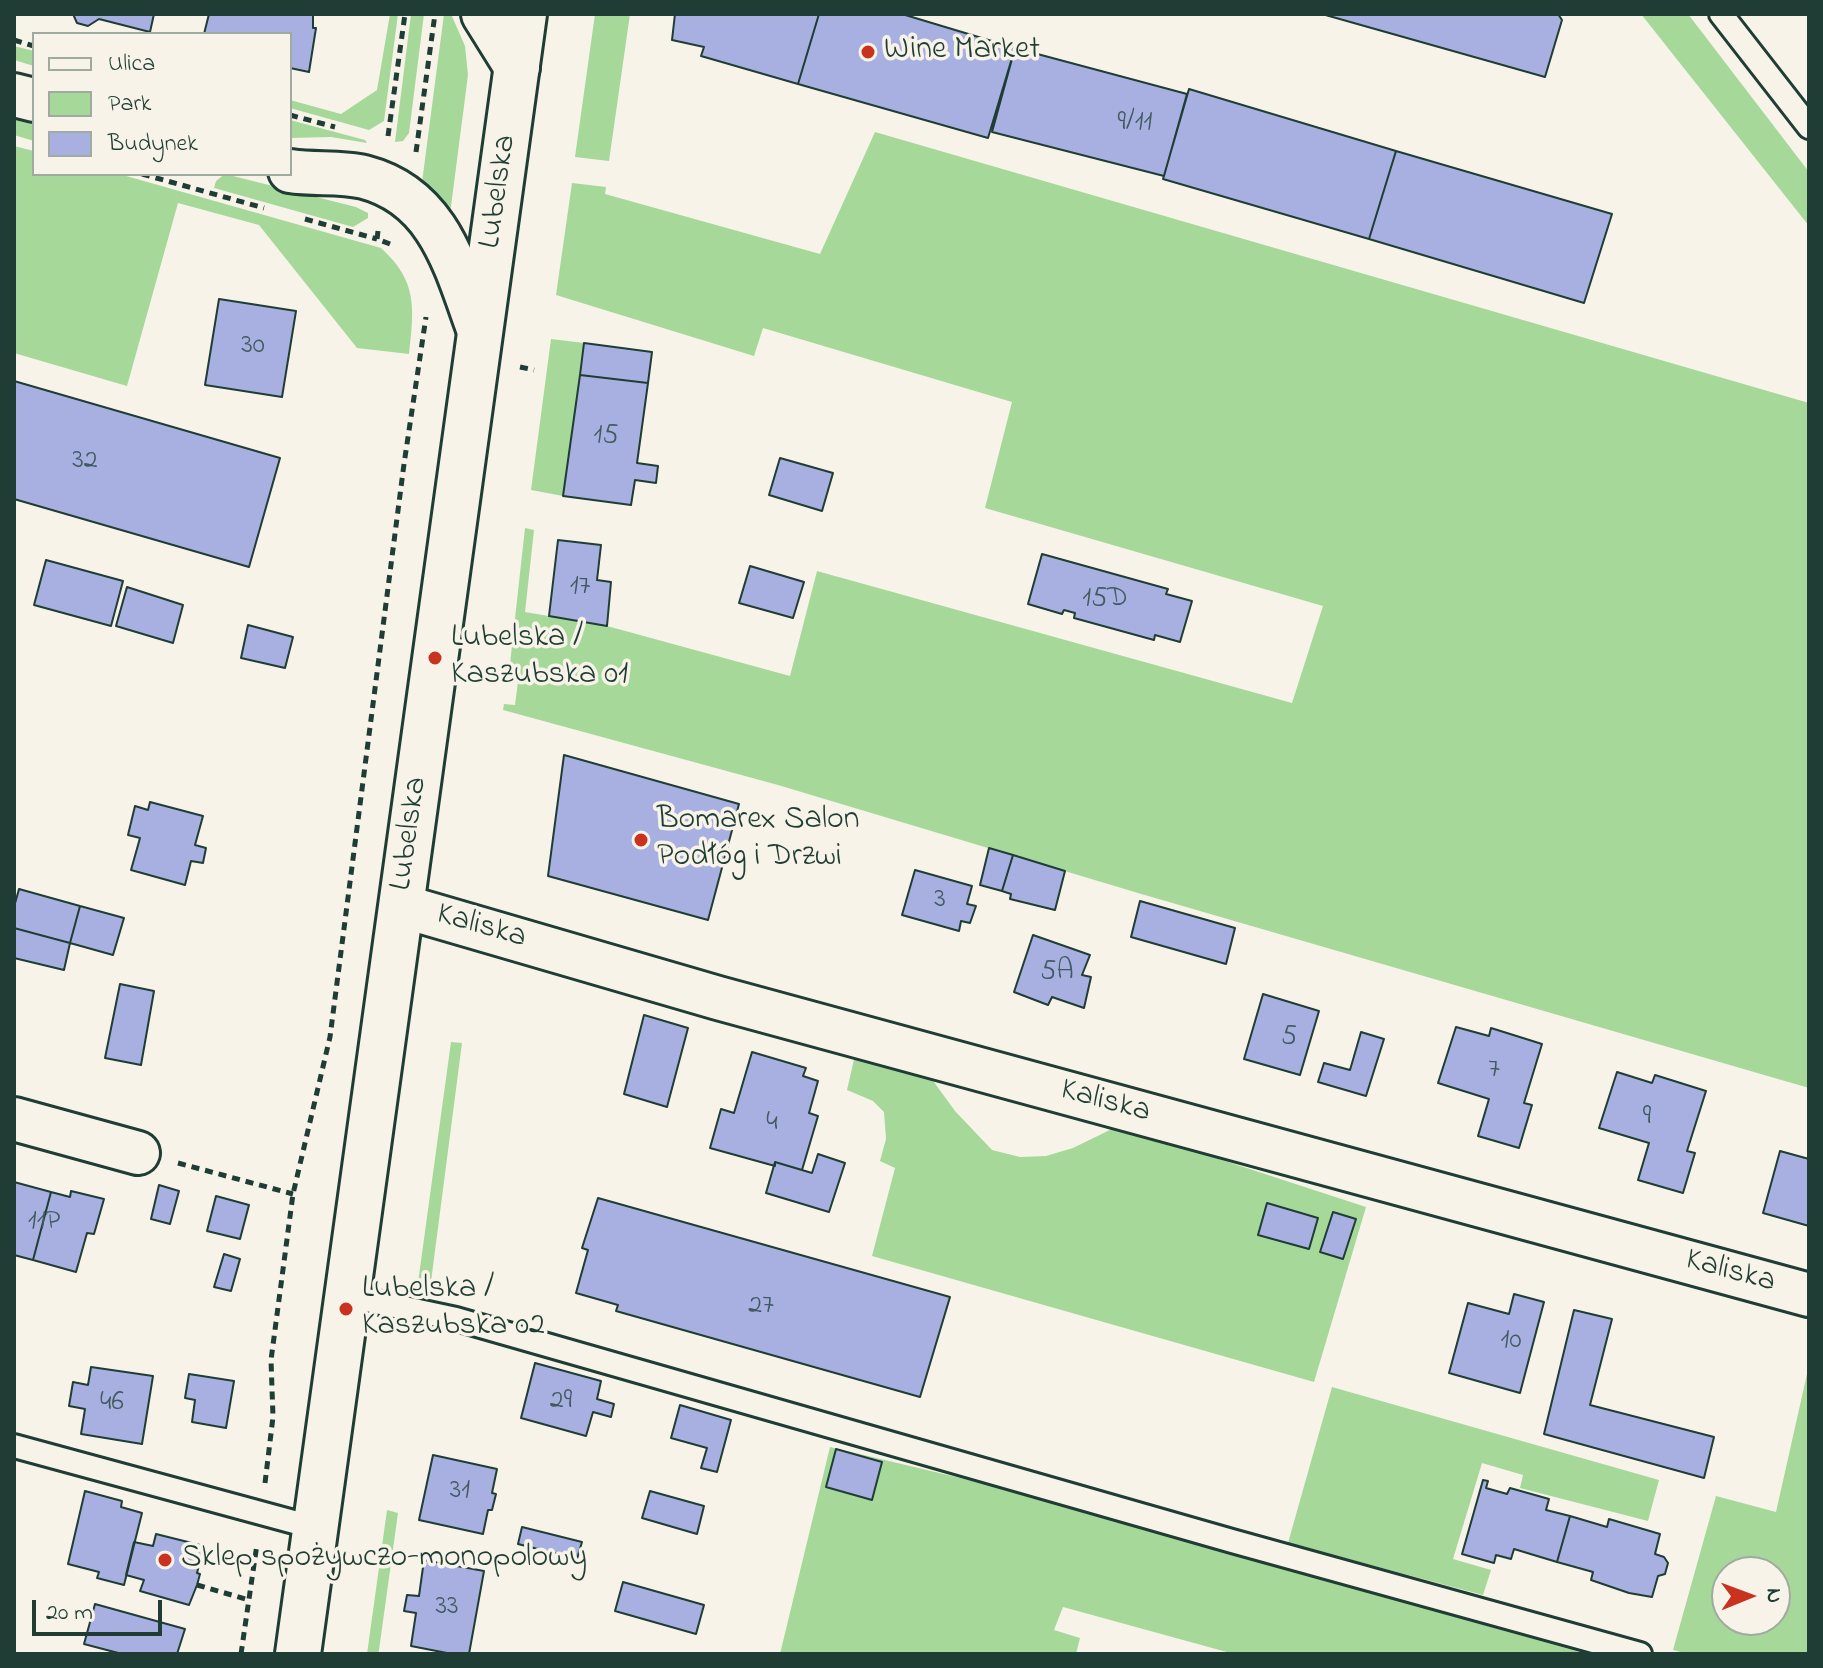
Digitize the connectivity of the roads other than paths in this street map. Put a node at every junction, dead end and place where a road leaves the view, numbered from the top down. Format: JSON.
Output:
{"nodes":[{"id":1,"x":484,"y":14,"type":"edge"},
{"id":2,"x":524,"y":14,"type":"edge"},
{"id":3,"x":1721,"y":14,"type":"edge"},
{"id":4,"x":517,"y":67,"type":"junction"},
{"id":5,"x":1809,"y":127,"type":"edge"},
{"id":6,"x":292,"y":171,"type":"edge"},
{"id":7,"x":480,"y":334,"type":"junction"},
{"id":8,"x":402,"y":906,"type":"junction"},
{"id":9,"x":14,"y":1119,"type":"edge"},
{"id":10,"x":138,"y":1153,"type":"road end"},
{"id":11,"x":1809,"y":1295,"type":"edge"},
{"id":12,"x":348,"y":1296,"type":"junction"},
{"id":13,"x":14,"y":1446,"type":"edge"},
{"id":14,"x":316,"y":1528,"type":"junction"},
{"id":15,"x":298,"y":1654,"type":"edge"},
{"id":16,"x":1640,"y":1654,"type":"edge"}],
"edges":[{"from":1,"to":4,"type":"main road"},
{"from":2,"to":4,"type":"main road","name":"Lubelska"},
{"from":3,"to":5,"type":"lane"},
{"from":4,"to":7,"type":"main road","name":"Lubelska"},
{"from":6,"to":7,"type":"street"},
{"from":7,"to":8,"type":"main road","name":"Lubelska"},
{"from":8,"to":11,"type":"street","name":"Kaliska"},
{"from":8,"to":12,"type":"main road","name":"Lubelska"},
{"from":9,"to":10,"type":"street"},
{"from":12,"to":14,"type":"main road","name":"Lubelska"},
{"from":12,"to":16,"type":"lane"},
{"from":13,"to":14,"type":"lane"},
{"from":14,"to":15,"type":"main road","name":"Lubelska"}]}
